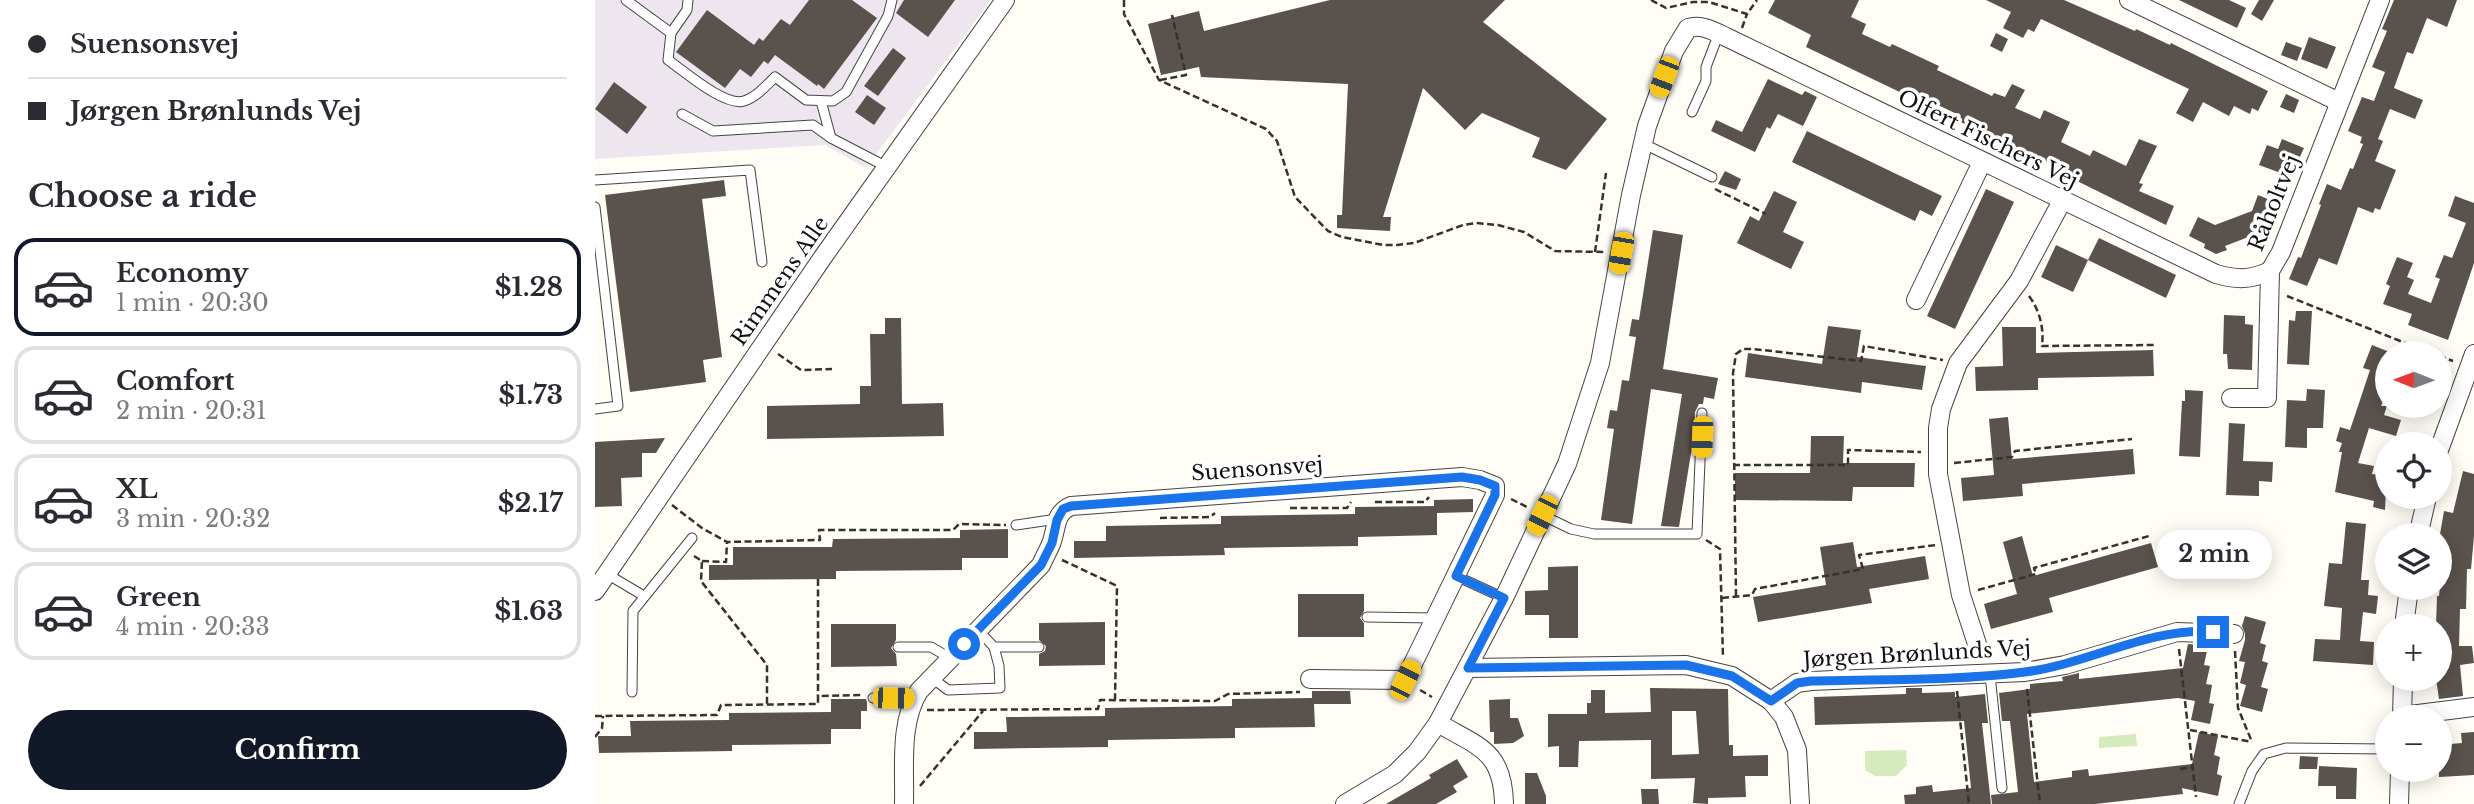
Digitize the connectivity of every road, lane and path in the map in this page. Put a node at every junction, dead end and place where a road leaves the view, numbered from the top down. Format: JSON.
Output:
{"nodes":[{"id":1,"x":627,"y":0,"type":"edge"},
{"id":2,"x":688,"y":0,"type":"edge"},
{"id":3,"x":892,"y":0,"type":"edge"},
{"id":4,"x":1005,"y":0,"type":"edge"},
{"id":5,"x":1124,"y":0,"type":"edge"},
{"id":6,"x":1651,"y":0,"type":"edge"},
{"id":7,"x":1757,"y":0,"type":"edge"},
{"id":8,"x":2129,"y":0,"type":"edge"},
{"id":9,"x":2380,"y":0,"type":"edge"},
{"id":10,"x":1173,"y":15,"type":"dead end"},
{"id":11,"x":671,"y":33,"type":"junction"},
{"id":12,"x":1719,"y":33,"type":"junction"},
{"id":13,"x":1159,"y":80,"type":"junction"},
{"id":14,"x":821,"y":102,"type":"junction"},
{"id":15,"x":2339,"y":102,"type":"junction"},
{"id":16,"x":1692,"y":113,"type":"dead end"},
{"id":17,"x":682,"y":114,"type":"dead end"},
{"id":18,"x":831,"y":138,"type":"junction"},
{"id":19,"x":1642,"y":144,"type":"junction"},
{"id":20,"x":1982,"y":162,"type":"junction"},
{"id":21,"x":887,"y":167,"type":"junction"},
{"id":22,"x":1606,"y":173,"type":"dead end"},
{"id":23,"x":1712,"y":177,"type":"joint"},
{"id":24,"x":595,"y":180,"type":"edge"},
{"id":25,"x":2062,"y":201,"type":"junction"},
{"id":26,"x":595,"y":207,"type":"edge"},
{"id":27,"x":1766,"y":214,"type":"dead end"},
{"id":28,"x":1595,"y":252,"type":"junction"},
{"id":29,"x":1621,"y":253,"type":"junction"},
{"id":30,"x":762,"y":261,"type":"dead end"},
{"id":31,"x":2270,"y":280,"type":"junction"},
{"id":32,"x":2019,"y":281,"type":"junction"},
{"id":33,"x":1916,"y":300,"type":"dead end"},
{"id":34,"x":2404,"y":341,"type":"edge"},
{"id":35,"x":763,"y":344,"type":"junction"},
{"id":36,"x":2154,"y":345,"type":"dead end"},
{"id":37,"x":2474,"y":354,"type":"edge"},
{"id":38,"x":1958,"y":363,"type":"junction"},
{"id":39,"x":832,"y":369,"type":"dead end"},
{"id":40,"x":2231,"y":398,"type":"dead end"},
{"id":41,"x":595,"y":409,"type":"edge"},
{"id":42,"x":1702,"y":413,"type":"dead end"},
{"id":43,"x":2446,"y":432,"type":"edge"},
{"id":44,"x":2132,"y":439,"type":"dead end"},
{"id":45,"x":1937,"y":452,"type":"junction"},
{"id":46,"x":1733,"y":465,"type":"junction"},
{"id":47,"x":1938,"y":474,"type":"junction"},
{"id":48,"x":1431,"y":495,"type":"dead end"},
{"id":49,"x":1495,"y":495,"type":"junction"},
{"id":50,"x":661,"y":497,"type":"junction"},
{"id":51,"x":1352,"y":502,"type":"dead end"},
{"id":52,"x":1364,"y":502,"type":"dead end"},
{"id":53,"x":1284,"y":508,"type":"dead end"},
{"id":54,"x":1220,"y":509,"type":"dead end"},
{"id":55,"x":1542,"y":515,"type":"junction"},
{"id":56,"x":1154,"y":518,"type":"dead end"},
{"id":57,"x":1057,"y":520,"type":"junction"},
{"id":58,"x":1016,"y":525,"type":"joint"},
{"id":59,"x":1697,"y":534,"type":"junction"},
{"id":60,"x":2149,"y":536,"type":"dead end"},
{"id":61,"x":692,"y":538,"type":"dead end"},
{"id":62,"x":727,"y":542,"type":"junction"},
{"id":63,"x":1951,"y":543,"type":"junction"},
{"id":64,"x":684,"y":548,"type":"junction"},
{"id":65,"x":1047,"y":553,"type":"junction"},
{"id":66,"x":702,"y":561,"type":"junction"},
{"id":67,"x":607,"y":574,"type":"junction"},
{"id":68,"x":1456,"y":576,"type":"junction"},
{"id":69,"x":818,"y":579,"type":"dead end"},
{"id":70,"x":595,"y":591,"type":"edge"},
{"id":71,"x":1961,"y":595,"type":"junction"},
{"id":72,"x":644,"y":596,"type":"junction"},
{"id":73,"x":1736,"y":596,"type":"junction"},
{"id":74,"x":1504,"y":598,"type":"junction"},
{"id":75,"x":1722,"y":598,"type":"junction"},
{"id":76,"x":1367,"y":617,"type":"dead end"},
{"id":77,"x":1435,"y":618,"type":"junction"},
{"id":78,"x":978,"y":630,"type":"junction"},
{"id":79,"x":2177,"y":632,"type":"junction"},
{"id":80,"x":2234,"y":634,"type":"joint"},
{"id":81,"x":1977,"y":643,"type":"dead end"},
{"id":82,"x":898,"y":647,"type":"dead end"},
{"id":83,"x":995,"y":647,"type":"junction"},
{"id":84,"x":1039,"y":647,"type":"dead end"},
{"id":85,"x":950,"y":658,"type":"junction"},
{"id":86,"x":1468,"y":668,"type":"junction"},
{"id":87,"x":1723,"y":673,"type":"junction"},
{"id":88,"x":2025,"y":673,"type":"junction"},
{"id":89,"x":1990,"y":675,"type":"junction"},
{"id":90,"x":1955,"y":677,"type":"junction"},
{"id":91,"x":932,"y":678,"type":"junction"},
{"id":92,"x":1310,"y":679,"type":"joint"},
{"id":93,"x":1405,"y":680,"type":"junction"},
{"id":94,"x":632,"y":692,"type":"dead end"},
{"id":95,"x":818,"y":695,"type":"junction"},
{"id":96,"x":873,"y":698,"type":"joint"},
{"id":97,"x":1115,"y":700,"type":"junction"},
{"id":98,"x":1771,"y":701,"type":"junction"},
{"id":99,"x":912,"y":704,"type":"junction"},
{"id":100,"x":767,"y":705,"type":"junction"},
{"id":101,"x":1447,"y":706,"type":"junction"},
{"id":102,"x":2474,"y":707,"type":"edge"},
{"id":103,"x":983,"y":710,"type":"junction"},
{"id":104,"x":2452,"y":710,"type":"edge"},
{"id":105,"x":595,"y":716,"type":"edge"},
{"id":106,"x":603,"y":716,"type":"junction"},
{"id":107,"x":1438,"y":723,"type":"junction"},
{"id":108,"x":2189,"y":729,"type":"junction"},
{"id":109,"x":595,"y":737,"type":"edge"},
{"id":110,"x":2252,"y":742,"type":"junction"},
{"id":111,"x":2375,"y":749,"type":"edge"},
{"id":112,"x":2264,"y":754,"type":"junction"},
{"id":113,"x":2194,"y":768,"type":"junction"},
{"id":114,"x":2180,"y":769,"type":"dead end"},
{"id":115,"x":2400,"y":782,"type":"edge"},
{"id":116,"x":2002,"y":788,"type":"dead end"},
{"id":117,"x":2196,"y":797,"type":"dead end"},
{"id":118,"x":909,"y":799,"type":"edge"},
{"id":119,"x":1345,"y":804,"type":"edge"},
{"id":120,"x":1504,"y":804,"type":"edge"},
{"id":121,"x":1800,"y":804,"type":"edge"},
{"id":122,"x":1969,"y":804,"type":"edge"},
{"id":123,"x":2040,"y":804,"type":"edge"},
{"id":124,"x":2239,"y":804,"type":"edge"},
{"id":125,"x":2399,"y":804,"type":"edge"}],
"edges":[{"from":1,"to":11,"type":"lane"},
{"from":2,"to":11,"type":"lane"},
{"from":3,"to":14,"type":"lane"},
{"from":4,"to":21,"type":"street","name":"Rimmens Alle"},
{"from":5,"to":13,"type":"path"},
{"from":6,"to":7,"type":"path"},
{"from":8,"to":15,"type":"street"},
{"from":9,"to":15,"type":"street","name":"Råholtvej"},
{"from":10,"to":13,"type":"path"},
{"from":11,"to":14,"type":"lane"},
{"from":12,"to":16,"type":"lane"},
{"from":12,"to":19,"type":"street","name":"Olfert Fischers Vej"},
{"from":12,"to":20,"type":"street","name":"Olfert Fischers Vej"},
{"from":13,"to":28,"type":"path"},
{"from":14,"to":18,"type":"lane"},
{"from":15,"to":31,"type":"street","name":"Råholtvej"},
{"from":17,"to":18,"type":"lane"},
{"from":18,"to":21,"type":"lane"},
{"from":19,"to":23,"type":"lane"},
{"from":19,"to":29,"type":"street"},
{"from":20,"to":25,"type":"street","name":"Olfert Fischers Vej"},
{"from":20,"to":33,"type":"street"},
{"from":21,"to":35,"type":"street","name":"Rimmens Alle"},
{"from":22,"to":28,"type":"path"},
{"from":23,"to":27,"type":"path"},
{"from":24,"to":30,"type":"lane"},
{"from":25,"to":31,"type":"street","name":"Olfert Fischers Vej"},
{"from":25,"to":32,"type":"street"},
{"from":26,"to":41,"type":"lane"},
{"from":28,"to":29,"type":"path"},
{"from":29,"to":55,"type":"street"},
{"from":31,"to":34,"type":"path"},
{"from":31,"to":40,"type":"street","name":"Råholtvej"},
{"from":32,"to":36,"type":"path"},
{"from":32,"to":38,"type":"street"},
{"from":35,"to":39,"type":"path"},
{"from":35,"to":50,"type":"street","name":"Rimmens Alle"},
{"from":37,"to":43,"type":"street"},
{"from":38,"to":45,"type":"street"},
{"from":38,"to":46,"type":"path"},
{"from":42,"to":59,"type":"lane"},
{"from":44,"to":47,"type":"path"},
{"from":45,"to":46,"type":"path"},
{"from":45,"to":47,"type":"street"},
{"from":46,"to":73,"type":"path"},
{"from":47,"to":63,"type":"street"},
{"from":48,"to":52,"type":"path"},
{"from":49,"to":55,"type":"path"},
{"from":49,"to":57,"type":"street","name":"Suensonsvej"},
{"from":49,"to":68,"type":"street"},
{"from":50,"to":62,"type":"path"},
{"from":50,"to":67,"type":"street","name":"Rimmens Alle"},
{"from":51,"to":53,"type":"path"},
{"from":54,"to":56,"type":"path"},
{"from":55,"to":59,"type":"lane"},
{"from":55,"to":74,"type":"street"},
{"from":57,"to":58,"type":"lane"},
{"from":57,"to":65,"type":"street"},
{"from":58,"to":62,"type":"path"},
{"from":59,"to":75,"type":"path"},
{"from":60,"to":71,"type":"path"},
{"from":61,"to":64,"type":"lane"},
{"from":62,"to":66,"type":"path"},
{"from":63,"to":71,"type":"street"},
{"from":63,"to":73,"type":"path"},
{"from":64,"to":66,"type":"path"},
{"from":64,"to":72,"type":"lane"},
{"from":65,"to":78,"type":"street"},
{"from":65,"to":97,"type":"path"},
{"from":66,"to":100,"type":"path"},
{"from":67,"to":70,"type":"street","name":"Rimmens Alle"},
{"from":67,"to":72,"type":"lane"},
{"from":68,"to":74,"type":"lane"},
{"from":68,"to":77,"type":"street"},
{"from":69,"to":95,"type":"path"},
{"from":71,"to":81,"type":"street"},
{"from":72,"to":94,"type":"lane"},
{"from":73,"to":75,"type":"path"},
{"from":74,"to":86,"type":"street"},
{"from":75,"to":87,"type":"path"},
{"from":76,"to":77,"type":"lane"},
{"from":77,"to":93,"type":"street"},
{"from":78,"to":83,"type":"lane"},
{"from":78,"to":85,"type":"street"},
{"from":79,"to":80,"type":"street","name":"Jørgen Brønlunds Vej"},
{"from":79,"to":88,"type":"street","name":"Jørgen Brønlunds Vej"},
{"from":79,"to":108,"type":"path"},
{"from":80,"to":110,"type":"path"},
{"from":82,"to":85,"type":"lane"},
{"from":83,"to":84,"type":"lane"},
{"from":83,"to":91,"type":"lane"},
{"from":85,"to":91,"type":"street"},
{"from":86,"to":87,"type":"street"},
{"from":86,"to":101,"type":"street"},
{"from":87,"to":98,"type":"street"},
{"from":88,"to":89,"type":"street","name":"Jørgen Brønlunds Vej"},
{"from":88,"to":123,"type":"path"},
{"from":89,"to":90,"type":"street","name":"Jørgen Brønlunds Vej"},
{"from":89,"to":116,"type":"lane"},
{"from":90,"to":98,"type":"street","name":"Jørgen Brønlunds Vej"},
{"from":90,"to":122,"type":"path"},
{"from":91,"to":99,"type":"street"},
{"from":92,"to":93,"type":"street"},
{"from":92,"to":97,"type":"path"},
{"from":93,"to":101,"type":"path"},
{"from":95,"to":96,"type":"path"},
{"from":95,"to":100,"type":"path"},
{"from":96,"to":99,"type":"lane"},
{"from":97,"to":103,"type":"path"},
{"from":98,"to":121,"type":"street"},
{"from":99,"to":103,"type":"path"},
{"from":99,"to":118,"type":"street"},
{"from":100,"to":106,"type":"path"},
{"from":101,"to":107,"type":"street"},
{"from":102,"to":104,"type":"street"},
{"from":103,"to":118,"type":"path"},
{"from":105,"to":106,"type":"path"},
{"from":106,"to":109,"type":"path"},
{"from":107,"to":119,"type":"street"},
{"from":107,"to":120,"type":"street"},
{"from":108,"to":110,"type":"path"},
{"from":108,"to":113,"type":"path"},
{"from":110,"to":112,"type":"path"},
{"from":111,"to":112,"type":"lane"},
{"from":112,"to":124,"type":"lane"},
{"from":113,"to":114,"type":"path"},
{"from":113,"to":117,"type":"path"},
{"from":115,"to":125,"type":"street"}]}
